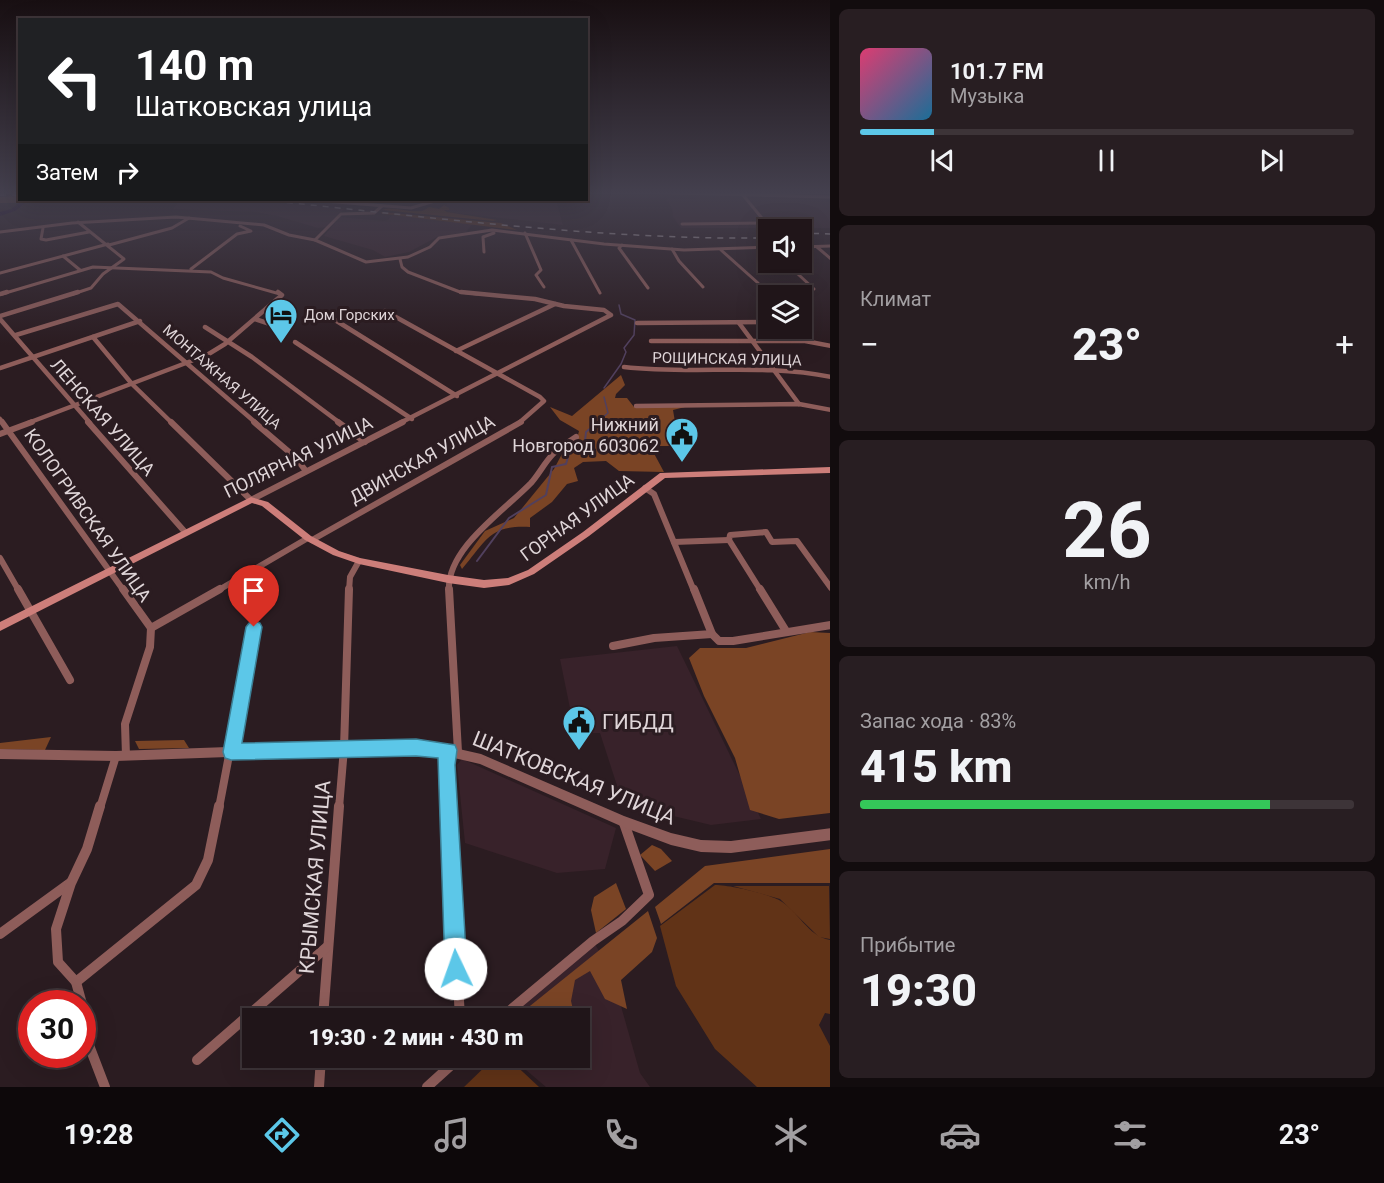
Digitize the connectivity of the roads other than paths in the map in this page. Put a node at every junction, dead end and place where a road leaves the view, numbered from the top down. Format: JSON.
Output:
{"nodes":[{"id":1,"x":106,"y":243,"type":"edge"},
{"id":2,"x":117,"y":243,"type":"edge"},
{"id":3,"x":225,"y":243,"type":"edge"},
{"id":4,"x":321,"y":243,"type":"edge"},
{"id":5,"x":434,"y":243,"type":"edge"},
{"id":6,"x":483,"y":243,"type":"edge"},
{"id":7,"x":528,"y":243,"type":"edge"},
{"id":8,"x":573,"y":243,"type":"edge"},
{"id":9,"x":599,"y":243,"type":"edge"},
{"id":10,"x":109,"y":245,"type":"junction"},
{"id":11,"x":622,"y":245,"type":"junction"},
{"id":12,"x":812,"y":246,"type":"edge"},
{"id":13,"x":817,"y":246,"type":"junction"},
{"id":14,"x":830,"y":246,"type":"edge"},
{"id":15,"x":758,"y":248,"type":"edge"},
{"id":16,"x":672,"y":249,"type":"junction"},
{"id":17,"x":721,"y":250,"type":"junction"},
{"id":18,"x":484,"y":252,"type":"dead end"},
{"id":19,"x":63,"y":256,"type":"junction"},
{"id":20,"x":830,"y":258,"type":"edge"},
{"id":21,"x":400,"y":259,"type":"junction"},
{"id":22,"x":113,"y":268,"type":"junction"},
{"id":23,"x":80,"y":270,"type":"junction"},
{"id":24,"x":191,"y":270,"type":"junction"},
{"id":25,"x":0,"y":273,"type":"edge"},
{"id":26,"x":797,"y":273,"type":"edge"},
{"id":27,"x":758,"y":283,"type":"dead end"},
{"id":28,"x":544,"y":287,"type":"dead end"},
{"id":29,"x":703,"y":287,"type":"dead end"},
{"id":30,"x":648,"y":288,"type":"dead end"},
{"id":31,"x":814,"y":288,"type":"dead end"},
{"id":32,"x":600,"y":292,"type":"dead end"},
{"id":33,"x":0,"y":294,"type":"edge"},
{"id":34,"x":555,"y":304,"type":"junction"},
{"id":35,"x":385,"y":311,"type":"dead end"},
{"id":36,"x":327,"y":315,"type":"dead end"},
{"id":37,"x":0,"y":318,"type":"edge"},
{"id":38,"x":255,"y":319,"type":"junction"},
{"id":39,"x":140,"y":321,"type":"junction"},
{"id":40,"x":758,"y":321,"type":"edge"},
{"id":41,"x":739,"y":322,"type":"junction"},
{"id":42,"x":637,"y":323,"type":"dead end"},
{"id":43,"x":205,"y":327,"type":"dead end"},
{"id":44,"x":288,"y":330,"type":"dead end"},
{"id":45,"x":16,"y":335,"type":"junction"},
{"id":46,"x":93,"y":337,"type":"junction"},
{"id":47,"x":228,"y":341,"type":"junction"},
{"id":48,"x":651,"y":341,"type":"dead end"},
{"id":49,"x":753,"y":341,"type":"junction"},
{"id":50,"x":295,"y":342,"type":"dead end"},
{"id":51,"x":830,"y":346,"type":"edge"},
{"id":52,"x":456,"y":351,"type":"junction"},
{"id":53,"x":34,"y":357,"type":"junction"},
{"id":54,"x":188,"y":363,"type":"junction"},
{"id":55,"x":624,"y":367,"type":"dead end"},
{"id":56,"x":0,"y":368,"type":"edge"},
{"id":57,"x":774,"y":371,"type":"junction"},
{"id":58,"x":497,"y":374,"type":"junction"},
{"id":59,"x":830,"y":377,"type":"edge"},
{"id":60,"x":132,"y":384,"type":"junction"},
{"id":61,"x":457,"y":396,"type":"junction"},
{"id":62,"x":799,"y":404,"type":"junction"},
{"id":63,"x":75,"y":405,"type":"junction"},
{"id":64,"x":636,"y":406,"type":"dead end"},
{"id":65,"x":830,"y":410,"type":"edge"},
{"id":66,"x":0,"y":419,"type":"edge"},
{"id":67,"x":412,"y":419,"type":"junction"},
{"id":68,"x":10,"y":431,"type":"junction"},
{"id":69,"x":0,"y":434,"type":"edge"},
{"id":70,"x":576,"y":437,"type":"dead end"},
{"id":71,"x":365,"y":442,"type":"junction"},
{"id":72,"x":830,"y":470,"type":"edge"},
{"id":73,"x":306,"y":471,"type":"junction"},
{"id":74,"x":645,"y":488,"type":"junction"},
{"id":75,"x":251,"y":500,"type":"junction"},
{"id":76,"x":185,"y":532,"type":"junction"},
{"id":77,"x":310,"y":539,"type":"junction"},
{"id":78,"x":729,"y":540,"type":"junction"},
{"id":79,"x":674,"y":542,"type":"junction"},
{"id":80,"x":0,"y":558,"type":"edge"},
{"id":81,"x":358,"y":561,"type":"junction"},
{"id":82,"x":109,"y":571,"type":"junction"},
{"id":83,"x":448,"y":579,"type":"junction"},
{"id":84,"x":234,"y":583,"type":"junction"},
{"id":85,"x":830,"y":587,"type":"edge"},
{"id":86,"x":31,"y":610,"type":"junction"},
{"id":87,"x":830,"y":626,"type":"edge"},
{"id":88,"x":0,"y":627,"type":"edge"},
{"id":89,"x":151,"y":628,"type":"junction"},
{"id":90,"x":786,"y":632,"type":"junction"},
{"id":91,"x":712,"y":634,"type":"junction"},
{"id":92,"x":613,"y":646,"type":"dead end"},
{"id":93,"x":70,"y":680,"type":"dead end"},
{"id":94,"x":345,"y":748,"type":"junction"},
{"id":95,"x":231,"y":752,"type":"junction"},
{"id":96,"x":453,"y":752,"type":"junction"},
{"id":97,"x":0,"y":754,"type":"edge"},
{"id":98,"x":121,"y":756,"type":"junction"},
{"id":99,"x":623,"y":821,"type":"junction"},
{"id":100,"x":830,"y":834,"type":"edge"},
{"id":101,"x":71,"y":883,"type":"junction"},
{"id":102,"x":0,"y":934,"type":"edge"},
{"id":103,"x":328,"y":946,"type":"junction"},
{"id":104,"x":76,"y":982,"type":"junction"},
{"id":105,"x":78,"y":990,"type":"edge"},
{"id":106,"x":324,"y":1008,"type":"edge"},
{"id":107,"x":459,"y":1008,"type":"edge"},
{"id":108,"x":513,"y":1008,"type":"edge"},
{"id":109,"x":197,"y":1060,"type":"dead end"},
{"id":110,"x":96,"y":1064,"type":"edge"},
{"id":111,"x":320,"y":1068,"type":"edge"},
{"id":112,"x":448,"y":1068,"type":"edge"},
{"id":113,"x":105,"y":1087,"type":"edge"},
{"id":114,"x":319,"y":1087,"type":"edge"},
{"id":115,"x":427,"y":1087,"type":"edge"}],
"edges":[{"from":1,"to":10,"type":"street"},
{"from":2,"to":10,"type":"street"},
{"from":3,"to":24,"type":"street"},
{"from":4,"to":21,"type":"street"},
{"from":5,"to":21,"type":"street"},
{"from":6,"to":18,"type":"street"},
{"from":7,"to":28,"type":"street"},
{"from":8,"to":32,"type":"street"},
{"from":9,"to":11,"type":"street"},
{"from":10,"to":19,"type":"street"},
{"from":10,"to":22,"type":"street"},
{"from":11,"to":16,"type":"street"},
{"from":11,"to":30,"type":"street"},
{"from":12,"to":13,"type":"street"},
{"from":13,"to":14,"type":"street"},
{"from":13,"to":20,"type":"street"},
{"from":15,"to":17,"type":"street"},
{"from":16,"to":17,"type":"street"},
{"from":16,"to":29,"type":"street"},
{"from":17,"to":27,"type":"street"},
{"from":19,"to":23,"type":"street"},
{"from":19,"to":25,"type":"street"},
{"from":21,"to":34,"type":"street"},
{"from":22,"to":23,"type":"street"},
{"from":22,"to":24,"type":"street"},
{"from":22,"to":37,"type":"street"},
{"from":23,"to":33,"type":"street"},
{"from":24,"to":38,"type":"street"},
{"from":26,"to":31,"type":"street"},
{"from":34,"to":52,"type":"street"},
{"from":34,"to":58,"type":"street","name":"ПОЛЯРНАЯ УЛИЦА"},
{"from":35,"to":52,"type":"street"},
{"from":36,"to":61,"type":"street"},
{"from":37,"to":45,"type":"street","name":"ЛЕНСКАЯ УЛИЦА"},
{"from":38,"to":44,"type":"street"},
{"from":38,"to":47,"type":"street"},
{"from":39,"to":45,"type":"street","name":"МОНТАЖНАЯ УЛИЦА"},
{"from":39,"to":46,"type":"street"},
{"from":39,"to":54,"type":"street","name":"МОНТАЖНАЯ УЛИЦА"},
{"from":40,"to":41,"type":"street"},
{"from":41,"to":42,"type":"street"},
{"from":41,"to":49,"type":"street"},
{"from":43,"to":47,"type":"street"},
{"from":45,"to":53,"type":"street","name":"ЛЕНСКАЯ УЛИЦА"},
{"from":46,"to":53,"type":"street"},
{"from":46,"to":60,"type":"street"},
{"from":47,"to":54,"type":"street"},
{"from":47,"to":71,"type":"street"},
{"from":48,"to":49,"type":"street"},
{"from":49,"to":51,"type":"street"},
{"from":49,"to":57,"type":"street"},
{"from":50,"to":67,"type":"street"},
{"from":52,"to":58,"type":"street"},
{"from":53,"to":56,"type":"street"},
{"from":53,"to":63,"type":"street","name":"ЛЕНСКАЯ УЛИЦА"},
{"from":54,"to":60,"type":"street"},
{"from":54,"to":73,"type":"street","name":"МОНТАЖНАЯ УЛИЦА"},
{"from":55,"to":57,"type":"street","name":"РОЩИНСКАЯ УЛИЦА"},
{"from":57,"to":59,"type":"street","name":"РОЩИНСКАЯ УЛИЦА"},
{"from":57,"to":62,"type":"street"},
{"from":58,"to":61,"type":"street","name":"ПОЛЯРНАЯ УЛИЦА"},
{"from":58,"to":77,"type":"street","name":"ДВИНСКАЯ УЛИЦА"},
{"from":60,"to":63,"type":"street"},
{"from":60,"to":75,"type":"street"},
{"from":61,"to":67,"type":"street","name":"ПОЛЯРНАЯ УЛИЦА"},
{"from":62,"to":64,"type":"street"},
{"from":62,"to":65,"type":"street"},
{"from":63,"to":68,"type":"street"},
{"from":63,"to":76,"type":"street","name":"ЛЕНСКАЯ УЛИЦА"},
{"from":66,"to":68,"type":"street","name":"КОЛОГРИВСКАЯ УЛИЦА"},
{"from":67,"to":71,"type":"street","name":"ПОЛЯРНАЯ УЛИЦА"},
{"from":68,"to":69,"type":"street"},
{"from":68,"to":82,"type":"street","name":"КОЛОГРИВСКАЯ УЛИЦА"},
{"from":70,"to":83,"type":"street"},
{"from":71,"to":73,"type":"street","name":"ПОЛЯРНАЯ УЛИЦА"},
{"from":72,"to":74,"type":"main road","name":"ГОРНАЯ УЛИЦА"},
{"from":73,"to":75,"type":"street","name":"ПОЛЯРНАЯ УЛИЦА"},
{"from":74,"to":79,"type":"street"},
{"from":74,"to":83,"type":"main road","name":"ГОРНАЯ УЛИЦА"},
{"from":75,"to":76,"type":"main road","name":"ПОЛЯРНАЯ УЛИЦА"},
{"from":75,"to":77,"type":"main road","name":"ГОРНАЯ УЛИЦА"},
{"from":76,"to":82,"type":"main road","name":"ПОЛЯРНАЯ УЛИЦА"},
{"from":77,"to":81,"type":"main road","name":"ГОРНАЯ УЛИЦА"},
{"from":77,"to":84,"type":"street","name":"ДВИНСКАЯ УЛИЦА"},
{"from":78,"to":79,"type":"street"},
{"from":78,"to":85,"type":"street"},
{"from":78,"to":90,"type":"street"},
{"from":79,"to":91,"type":"street"},
{"from":80,"to":86,"type":"street"},
{"from":81,"to":83,"type":"main road","name":"ГОРНАЯ УЛИЦА"},
{"from":81,"to":94,"type":"street","name":"КРЫМСКАЯ УЛИЦА"},
{"from":82,"to":86,"type":"main road","name":"ПОЛЯРНАЯ УЛИЦА"},
{"from":82,"to":89,"type":"street","name":"КОЛОГРИВСКАЯ УЛИЦА"},
{"from":83,"to":96,"type":"street"},
{"from":84,"to":89,"type":"street","name":"ДВИНСКАЯ УЛИЦА"},
{"from":84,"to":95,"type":"street"},
{"from":86,"to":88,"type":"main road","name":"ПОЛЯРНАЯ УЛИЦА"},
{"from":86,"to":93,"type":"street"},
{"from":87,"to":90,"type":"street"},
{"from":89,"to":98,"type":"street"},
{"from":90,"to":91,"type":"street"},
{"from":91,"to":92,"type":"street"},
{"from":94,"to":95,"type":"street","name":"ШАТКОВСКАЯ УЛИЦА"},
{"from":94,"to":96,"type":"street","name":"ШАТКОВСКАЯ УЛИЦА"},
{"from":94,"to":103,"type":"street","name":"КРЫМСКАЯ УЛИЦА"},
{"from":95,"to":98,"type":"street","name":"ШАТКОВСКАЯ УЛИЦА"},
{"from":95,"to":104,"type":"street"},
{"from":96,"to":99,"type":"street","name":"ШАТКОВСКАЯ УЛИЦА"},
{"from":96,"to":107,"type":"street"},
{"from":97,"to":98,"type":"street","name":"ШАТКОВСКАЯ УЛИЦА"},
{"from":98,"to":101,"type":"street"},
{"from":99,"to":100,"type":"street","name":"ШАТКОВСКАЯ УЛИЦА"},
{"from":99,"to":108,"type":"street"},
{"from":101,"to":102,"type":"street"},
{"from":101,"to":104,"type":"street"},
{"from":103,"to":106,"type":"street","name":"КРЫМСКАЯ УЛИЦА"},
{"from":103,"to":109,"type":"street"},
{"from":104,"to":105,"type":"street"},
{"from":110,"to":113,"type":"street"},
{"from":111,"to":114,"type":"street"},
{"from":112,"to":115,"type":"street"}]}
